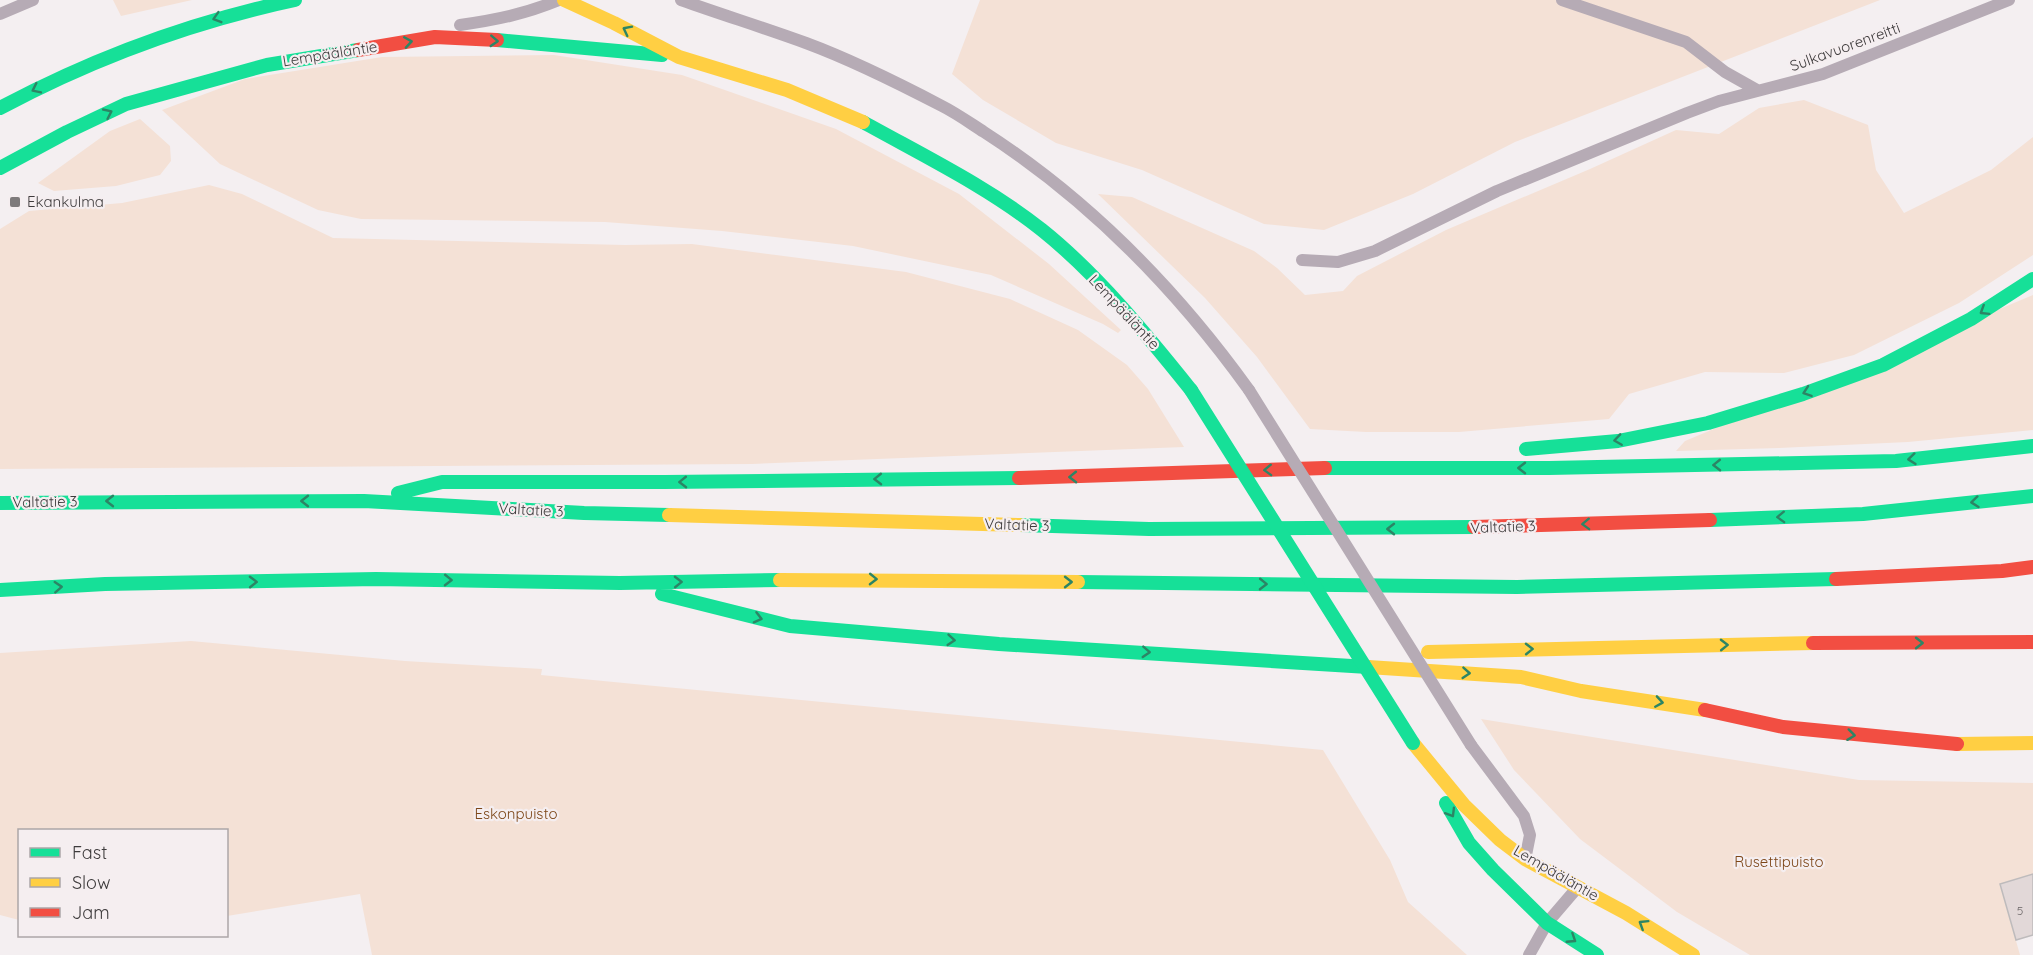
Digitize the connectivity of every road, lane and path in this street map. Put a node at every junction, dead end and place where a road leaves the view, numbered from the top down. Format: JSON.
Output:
{"nodes":[{"id":1,"x":33,"y":0,"type":"edge"},
{"id":2,"x":295,"y":0,"type":"edge"},
{"id":3,"x":561,"y":0,"type":"edge"},
{"id":4,"x":681,"y":0,"type":"edge"},
{"id":5,"x":1562,"y":0,"type":"edge"},
{"id":6,"x":2008,"y":0,"type":"edge"},
{"id":7,"x":0,"y":14,"type":"edge"},
{"id":8,"x":435,"y":37,"type":"junction"},
{"id":9,"x":679,"y":57,"type":"junction"},
{"id":10,"x":1757,"y":90,"type":"junction"},
{"id":11,"x":0,"y":108,"type":"edge"},
{"id":12,"x":0,"y":168,"type":"edge"},
{"id":13,"x":1302,"y":260,"type":"dead end"},
{"id":14,"x":2033,"y":279,"type":"edge"},
{"id":15,"x":2033,"y":446,"type":"edge"},
{"id":16,"x":1514,"y":450,"type":"dead end"},
{"id":17,"x":1478,"y":454,"type":"dead end"},
{"id":18,"x":1347,"y":467,"type":"junction"},
{"id":19,"x":2033,"y":496,"type":"edge"},
{"id":20,"x":364,"y":501,"type":"junction"},
{"id":21,"x":0,"y":502,"type":"edge"},
{"id":22,"x":2033,"y":569,"type":"edge"},
{"id":23,"x":620,"y":583,"type":"junction"},
{"id":24,"x":0,"y":590,"type":"edge"},
{"id":25,"x":2033,"y":642,"type":"edge"},
{"id":26,"x":1373,"y":653,"type":"dead end"},
{"id":27,"x":1397,"y":653,"type":"dead end"},
{"id":28,"x":1219,"y":657,"type":"junction"},
{"id":29,"x":1413,"y":743,"type":"junction"},
{"id":30,"x":2033,"y":743,"type":"edge"},
{"id":31,"x":1525,"y":859,"type":"junction"},
{"id":32,"x":1578,"y":887,"type":"junction"},
{"id":33,"x":1548,"y":923,"type":"junction"},
{"id":34,"x":1529,"y":955,"type":"edge"},
{"id":35,"x":1597,"y":955,"type":"edge"},
{"id":36,"x":1693,"y":955,"type":"edge"}],
"edges":[{"from":1,"to":7,"type":"lane"},
{"from":2,"to":11,"type":"main road","one_way":true},
{"from":3,"to":8,"type":"lane"},
{"from":9,"to":3,"type":"main road","name":"Lempääläntie","one_way":true},
{"from":4,"to":31,"type":"lane","bridge":true},
{"from":5,"to":10,"type":"lane"},
{"from":6,"to":10,"type":"lane","name":"Sulkavuorenreitti"},
{"from":8,"to":9,"type":"main road","name":"Lempääläntie","one_way":true},
{"from":12,"to":8,"type":"main road","name":"Lempääläntie","one_way":true},
{"from":9,"to":29,"type":"main road","name":"Lempääläntie","bridge":true},
{"from":10,"to":13,"type":"lane","name":"Sulkavuorenreitti"},
{"from":14,"to":16,"type":"main road","one_way":true},
{"from":15,"to":18,"type":"main road","one_way":true},
{"from":17,"to":18,"type":"main road"},
{"from":18,"to":20,"type":"main road","one_way":true},
{"from":19,"to":20,"type":"main road","name":"Valtatie 3","one_way":true},
{"from":20,"to":21,"type":"main road","name":"Valtatie 3","one_way":true},
{"from":23,"to":22,"type":"main road","one_way":true},
{"from":24,"to":23,"type":"main road","one_way":true},
{"from":23,"to":28,"type":"main road","one_way":true},
{"from":27,"to":25,"type":"main road","one_way":true},
{"from":26,"to":28,"type":"main road"},
{"from":28,"to":30,"type":"main road","one_way":true},
{"from":29,"to":31,"type":"main road","name":"Lempääläntie"},
{"from":29,"to":33,"type":"main road","name":"Lempääläntie","one_way":true},
{"from":31,"to":32,"type":"main road","name":"Lempääläntie"},
{"from":32,"to":33,"type":"lane"},
{"from":36,"to":32,"type":"main road","name":"Lempääläntie","one_way":true},
{"from":33,"to":34,"type":"lane"},
{"from":33,"to":35,"type":"main road","name":"Lempääläntie","one_way":true}]}
